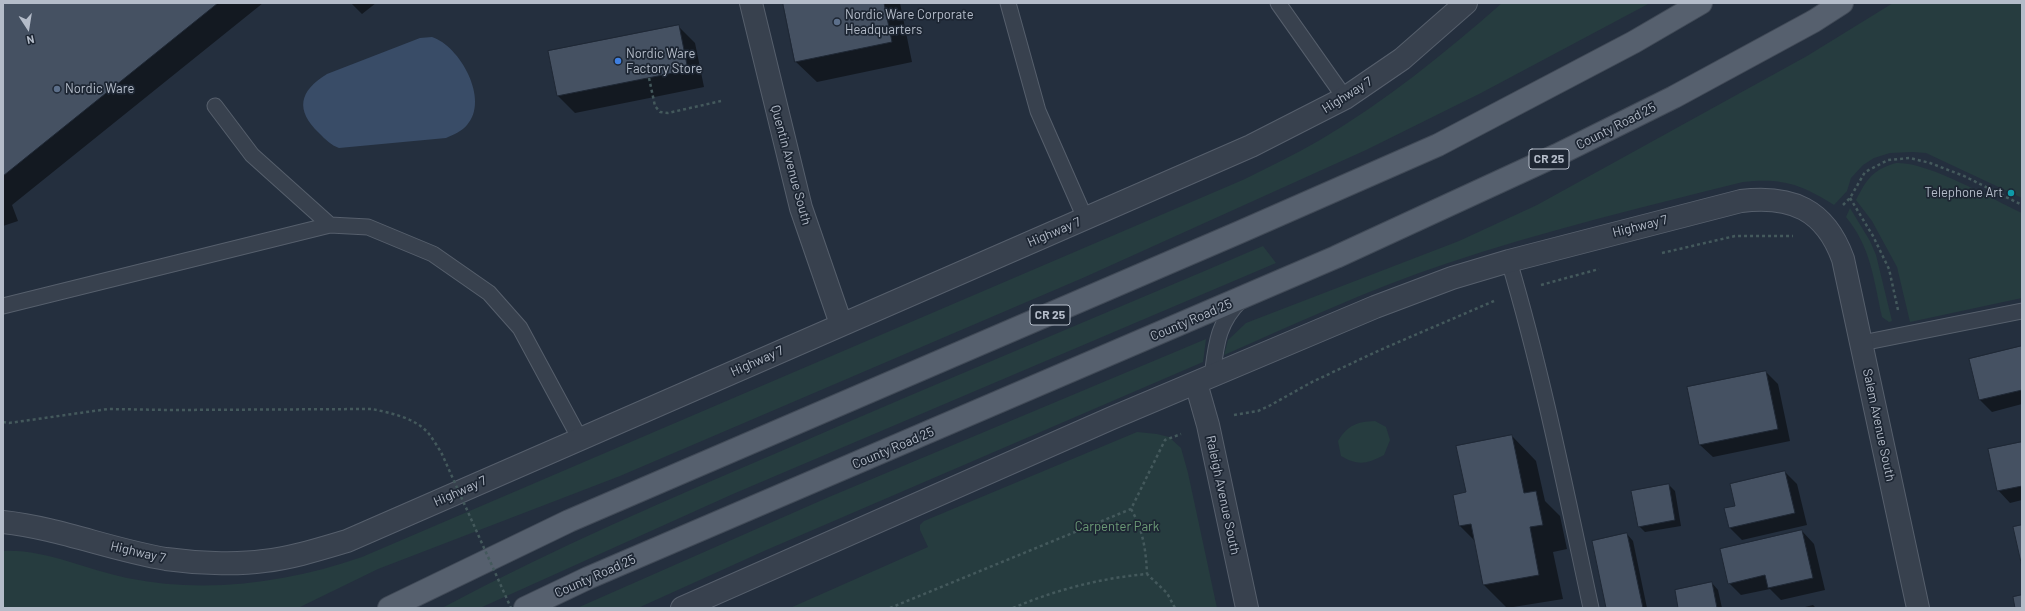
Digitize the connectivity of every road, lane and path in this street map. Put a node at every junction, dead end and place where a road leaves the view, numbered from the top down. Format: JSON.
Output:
{"nodes":[{"id":1,"x":751,"y":3,"type":"edge"},
{"id":2,"x":1008,"y":3,"type":"edge"},
{"id":3,"x":1278,"y":3,"type":"edge"},
{"id":4,"x":1466,"y":3,"type":"edge"},
{"id":5,"x":1701,"y":3,"type":"edge"},
{"id":6,"x":1842,"y":3,"type":"edge"},
{"id":7,"x":649,"y":78,"type":"dead end"},
{"id":8,"x":1345,"y":98,"type":"junction"},
{"id":9,"x":721,"y":101,"type":"dead end"},
{"id":10,"x":215,"y":106,"type":"dead end"},
{"id":11,"x":1850,"y":198,"type":"junction"},
{"id":12,"x":2022,"y":205,"type":"edge"},
{"id":13,"x":1084,"y":218,"type":"junction"},
{"id":14,"x":330,"y":225,"type":"junction"},
{"id":15,"x":1831,"y":234,"type":"junction"},
{"id":16,"x":1659,"y":253,"type":"dead end"},
{"id":17,"x":1509,"y":261,"type":"junction"},
{"id":18,"x":1606,"y":267,"type":"dead end"},
{"id":19,"x":1518,"y":292,"type":"junction"},
{"id":20,"x":1245,"y":296,"type":"junction"},
{"id":21,"x":3,"y":306,"type":"edge"},
{"id":22,"x":2022,"y":311,"type":"edge"},
{"id":23,"x":841,"y":324,"type":"junction"},
{"id":24,"x":1902,"y":335,"type":"junction"},
{"id":25,"x":1862,"y":343,"type":"junction"},
{"id":26,"x":1204,"y":380,"type":"junction"},
{"id":27,"x":3,"y":422,"type":"edge"},
{"id":28,"x":1208,"y":425,"type":"junction"},
{"id":29,"x":580,"y":439,"type":"junction"},
{"id":30,"x":1131,"y":508,"type":"junction"},
{"id":31,"x":3,"y":522,"type":"edge"},
{"id":32,"x":1147,"y":574,"type":"junction"},
{"id":33,"x":389,"y":608,"type":"edge"},
{"id":34,"x":511,"y":608,"type":"edge"},
{"id":35,"x":525,"y":608,"type":"edge"},
{"id":36,"x":682,"y":608,"type":"edge"},
{"id":37,"x":890,"y":608,"type":"edge"},
{"id":38,"x":1013,"y":608,"type":"edge"},
{"id":39,"x":1175,"y":608,"type":"edge"},
{"id":40,"x":1247,"y":608,"type":"edge"},
{"id":41,"x":1591,"y":608,"type":"edge"},
{"id":42,"x":1918,"y":608,"type":"edge"}],
"edges":[{"from":1,"to":23,"type":"street","name":"Quentin Avenue South"},
{"from":2,"to":13,"type":"lane"},
{"from":3,"to":8,"type":"lane"},
{"from":4,"to":8,"type":"street","name":"Highway 7"},
{"from":5,"to":33,"type":"main road","number":"CR 25"},
{"from":6,"to":20,"type":"main road","name":"County Road 25","number":"CR 25"},
{"from":7,"to":9,"type":"path"},
{"from":8,"to":13,"type":"street","name":"Highway 7"},
{"from":10,"to":14,"type":"lane"},
{"from":11,"to":12,"type":"path"},
{"from":11,"to":15,"type":"path"},
{"from":11,"to":24,"type":"path"},
{"from":13,"to":23,"type":"street","name":"Highway 7"},
{"from":14,"to":21,"type":"lane"},
{"from":14,"to":29,"type":"lane"},
{"from":15,"to":16,"type":"path"},
{"from":15,"to":17,"type":"street","name":"Highway 7"},
{"from":15,"to":25,"type":"street","name":"Salem Avenue South"},
{"from":17,"to":19,"type":"lane"},
{"from":17,"to":26,"type":"street","name":"Highway 7"},
{"from":18,"to":19,"type":"path"},
{"from":19,"to":28,"type":"path"},
{"from":19,"to":41,"type":"lane"},
{"from":20,"to":26,"type":"lane"},
{"from":20,"to":35,"type":"main road","name":"County Road 25","number":"CR 25"},
{"from":22,"to":24,"type":"lane"},
{"from":23,"to":29,"type":"street","name":"Highway 7"},
{"from":24,"to":25,"type":"lane"},
{"from":25,"to":42,"type":"street","name":"Salem Avenue South"},
{"from":26,"to":28,"type":"street","name":"Raleigh Avenue South"},
{"from":26,"to":36,"type":"street","name":"Highway 7"},
{"from":27,"to":34,"type":"path","bridge":true},
{"from":28,"to":30,"type":"path"},
{"from":28,"to":40,"type":"street","name":"Raleigh Avenue South"},
{"from":29,"to":31,"type":"street","name":"Highway 7"},
{"from":30,"to":32,"type":"path"},
{"from":30,"to":37,"type":"path"},
{"from":32,"to":38,"type":"path"},
{"from":32,"to":39,"type":"path"}]}
